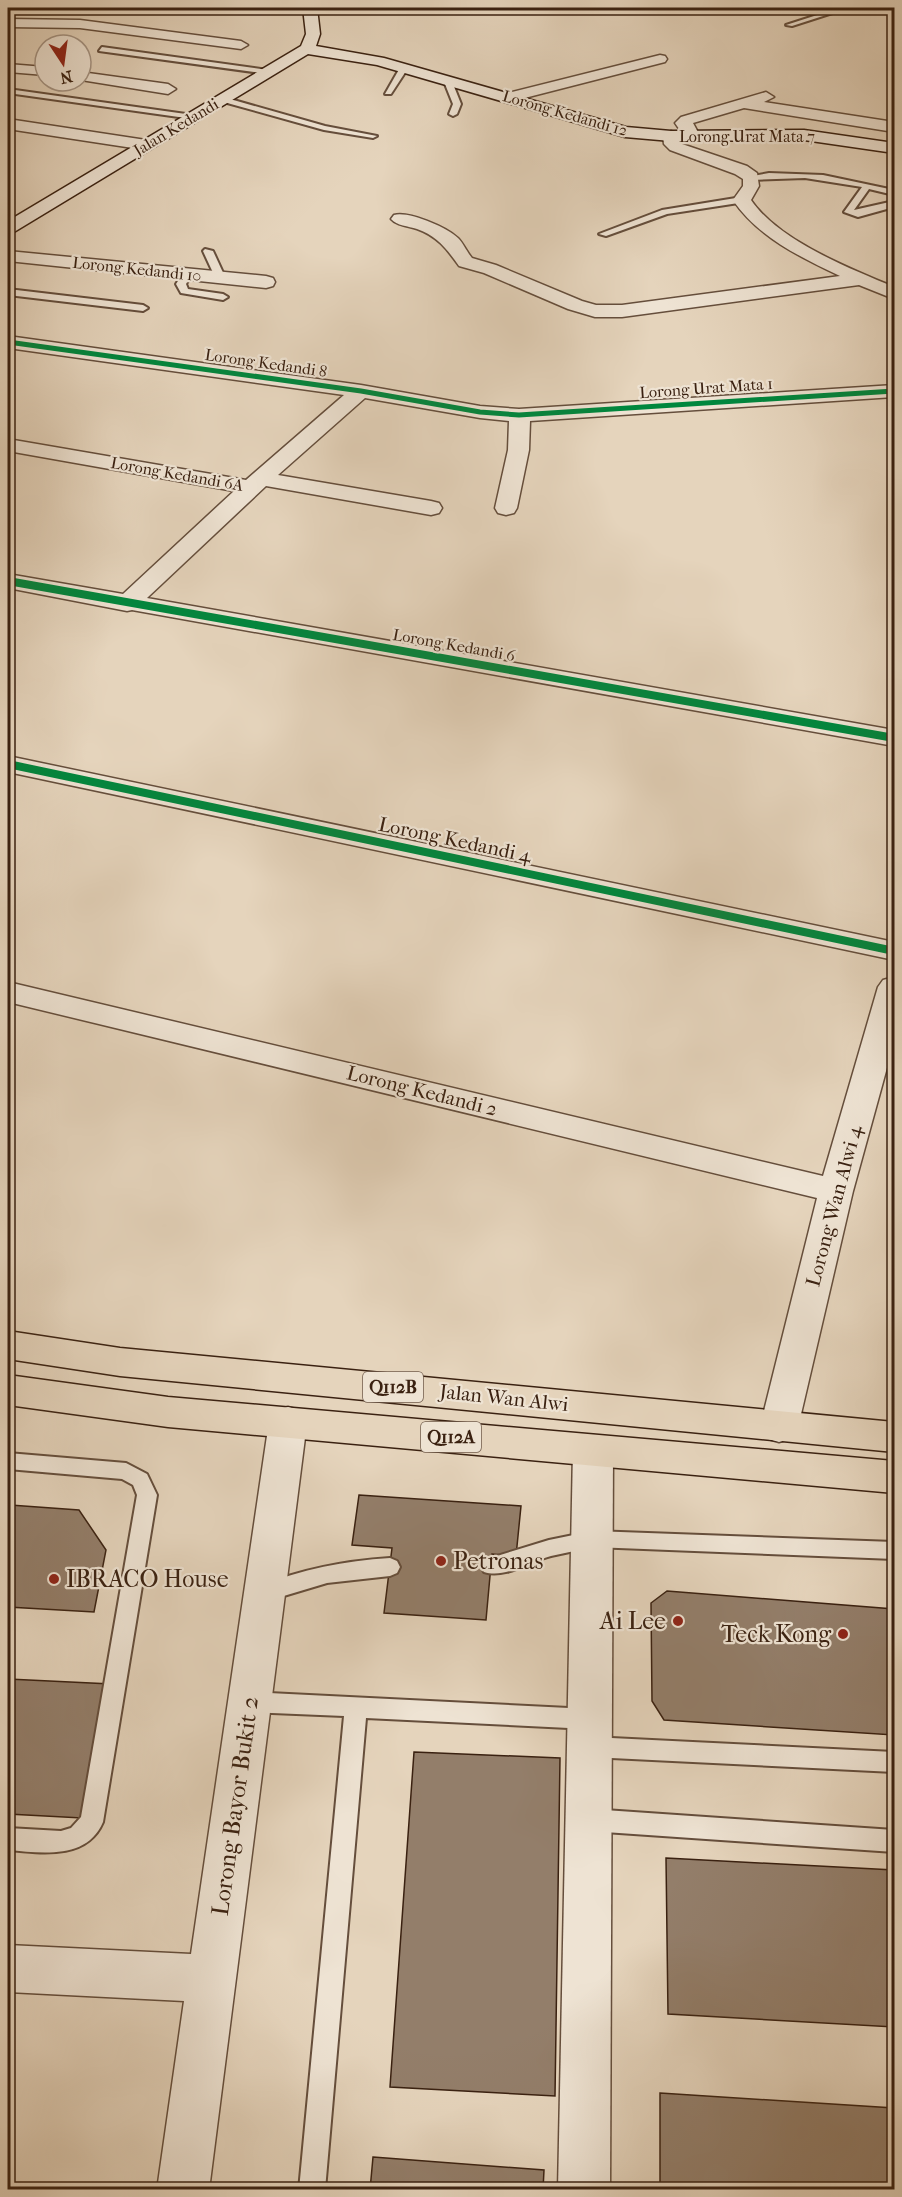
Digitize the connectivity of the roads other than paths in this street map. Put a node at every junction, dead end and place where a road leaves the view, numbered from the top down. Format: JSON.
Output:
{"nodes":[{"id":1,"x":208,"y":8,"type":"edge"},
{"id":2,"x":276,"y":8,"type":"edge"},
{"id":3,"x":309,"y":8,"type":"edge"},
{"id":4,"x":845,"y":8,"type":"edge"},
{"id":5,"x":8,"y":23,"type":"edge"},
{"id":6,"x":789,"y":25,"type":"dead end"},
{"id":7,"x":314,"y":32,"type":"junction"},
{"id":8,"x":241,"y":45,"type":"dead end"},
{"id":9,"x":102,"y":49,"type":"dead end"},
{"id":10,"x":306,"y":49,"type":"junction"},
{"id":11,"x":364,"y":57,"type":"junction"},
{"id":12,"x":660,"y":59,"type":"dead end"},
{"id":13,"x":284,"y":63,"type":"junction"},
{"id":14,"x":8,"y":68,"type":"edge"},
{"id":15,"x":404,"y":68,"type":"junction"},
{"id":16,"x":33,"y":70,"type":"edge"},
{"id":17,"x":268,"y":72,"type":"junction"},
{"id":18,"x":93,"y":78,"type":"edge"},
{"id":19,"x":447,"y":79,"type":"junction"},
{"id":20,"x":168,"y":89,"type":"dead end"},
{"id":21,"x":8,"y":91,"type":"edge"},
{"id":22,"x":388,"y":92,"type":"dead end"},
{"id":23,"x":779,"y":93,"type":"dead end"},
{"id":24,"x":509,"y":97,"type":"junction"},
{"id":25,"x":223,"y":99,"type":"junction"},
{"id":26,"x":745,"y":104,"type":"junction"},
{"id":27,"x":453,"y":114,"type":"dead end"},
{"id":28,"x":193,"y":117,"type":"junction"},
{"id":29,"x":8,"y":124,"type":"edge"},
{"id":30,"x":894,"y":127,"type":"edge"},
{"id":31,"x":373,"y":135,"type":"dead end"},
{"id":32,"x":671,"y":136,"type":"junction"},
{"id":33,"x":692,"y":136,"type":"junction"},
{"id":34,"x":146,"y":145,"type":"junction"},
{"id":35,"x":892,"y":145,"type":"edge"},
{"id":36,"x":751,"y":177,"type":"junction"},
{"id":37,"x":867,"y":186,"type":"junction"},
{"id":38,"x":894,"y":192,"type":"edge"},
{"id":39,"x":742,"y":200,"type":"junction"},
{"id":40,"x":894,"y":204,"type":"edge"},
{"id":41,"x":400,"y":219,"type":"dead end"},
{"id":42,"x":8,"y":228,"type":"edge"},
{"id":43,"x":603,"y":234,"type":"dead end"},
{"id":44,"x":208,"y":251,"type":"dead end"},
{"id":45,"x":8,"y":256,"type":"edge"},
{"id":46,"x":187,"y":274,"type":"junction"},
{"id":47,"x":220,"y":277,"type":"junction"},
{"id":48,"x":861,"y":279,"type":"junction"},
{"id":49,"x":266,"y":282,"type":"dead end"},
{"id":50,"x":8,"y":292,"type":"edge"},
{"id":51,"x":894,"y":293,"type":"edge"},
{"id":52,"x":223,"y":297,"type":"dead end"},
{"id":53,"x":143,"y":308,"type":"dead end"},
{"id":54,"x":8,"y":342,"type":"edge"},
{"id":55,"x":362,"y":391,"type":"junction"},
{"id":56,"x":894,"y":391,"type":"edge"},
{"id":57,"x":519,"y":416,"type":"junction"},
{"id":58,"x":8,"y":445,"type":"edge"},
{"id":59,"x":255,"y":483,"type":"junction"},
{"id":60,"x":431,"y":508,"type":"dead end"},
{"id":61,"x":506,"y":508,"type":"dead end"},
{"id":62,"x":8,"y":581,"type":"edge"},
{"id":63,"x":128,"y":604,"type":"junction"},
{"id":64,"x":894,"y":738,"type":"edge"},
{"id":65,"x":8,"y":764,"type":"edge"},
{"id":66,"x":894,"y":951,"type":"edge"},
{"id":67,"x":894,"y":987,"type":"edge"},
{"id":68,"x":8,"y":992,"type":"edge"},
{"id":69,"x":836,"y":1191,"type":"junction"},
{"id":70,"x":8,"y":1345,"type":"edge"},
{"id":71,"x":8,"y":1390,"type":"edge"},
{"id":72,"x":288,"y":1422,"type":"junction"},
{"id":73,"x":779,"y":1427,"type":"junction"},
{"id":74,"x":894,"y":1437,"type":"edge"},
{"id":75,"x":593,"y":1451,"type":"junction"},
{"id":76,"x":8,"y":1461,"type":"edge"},
{"id":77,"x":894,"y":1478,"type":"edge"},
{"id":78,"x":592,"y":1539,"type":"junction"},
{"id":79,"x":894,"y":1551,"type":"edge"},
{"id":80,"x":491,"y":1566,"type":"dead end"},
{"id":81,"x":390,"y":1567,"type":"dead end"},
{"id":82,"x":264,"y":1593,"type":"junction"},
{"id":83,"x":250,"y":1702,"type":"junction"},
{"id":84,"x":356,"y":1708,"type":"junction"},
{"id":85,"x":590,"y":1733,"type":"junction"},
{"id":86,"x":894,"y":1762,"type":"edge"},
{"id":87,"x":588,"y":1820,"type":"junction"},
{"id":88,"x":8,"y":1839,"type":"edge"},
{"id":89,"x":894,"y":1841,"type":"edge"},
{"id":90,"x":8,"y":1968,"type":"edge"},
{"id":91,"x":210,"y":1979,"type":"junction"},
{"id":92,"x":183,"y":2190,"type":"edge"},
{"id":93,"x":312,"y":2190,"type":"edge"},
{"id":94,"x":584,"y":2190,"type":"edge"}],
"edges":[{"from":1,"to":2,"type":"lane"},
{"from":2,"to":3,"type":"lane"},
{"from":3,"to":7,"type":"street"},
{"from":4,"to":6,"type":"lane"},
{"from":5,"to":8,"type":"street"},
{"from":7,"to":10,"type":"street"},
{"from":7,"to":11,"type":"street"},
{"from":9,"to":17,"type":"lane"},
{"from":10,"to":11,"type":"street","name":"Lorong Kedandi 12"},
{"from":10,"to":13,"type":"street","name":"Jalan Kedandi"},
{"from":11,"to":13,"type":"street"},
{"from":11,"to":15,"type":"street","name":"Lorong Kedandi 12"},
{"from":12,"to":24,"type":"street"},
{"from":13,"to":17,"type":"street","name":"Jalan Kedandi"},
{"from":14,"to":16,"type":"street"},
{"from":15,"to":19,"type":"street","name":"Lorong Kedandi 12"},
{"from":15,"to":22,"type":"lane"},
{"from":17,"to":25,"type":"street","name":"Jalan Kedandi"},
{"from":18,"to":20,"type":"street"},
{"from":19,"to":24,"type":"street","name":"Lorong Kedandi 12"},
{"from":19,"to":27,"type":"lane"},
{"from":21,"to":28,"type":"lane"},
{"from":23,"to":26,"type":"street"},
{"from":24,"to":32,"type":"street","name":"Lorong Kedandi 12"},
{"from":25,"to":28,"type":"street","name":"Jalan Kedandi"},
{"from":25,"to":31,"type":"lane"},
{"from":26,"to":30,"type":"street"},
{"from":26,"to":33,"type":"street"},
{"from":28,"to":34,"type":"street","name":"Jalan Kedandi"},
{"from":29,"to":34,"type":"street"},
{"from":32,"to":33,"type":"street","name":"Lorong Urat Mata 7"},
{"from":32,"to":36,"type":"street"},
{"from":33,"to":35,"type":"street","name":"Lorong Urat Mata 7"},
{"from":34,"to":42,"type":"street","name":"Jalan Kedandi"},
{"from":36,"to":37,"type":"lane"},
{"from":36,"to":39,"type":"street"},
{"from":37,"to":38,"type":"lane"},
{"from":37,"to":40,"type":"lane"},
{"from":39,"to":43,"type":"lane"},
{"from":39,"to":48,"type":"street"},
{"from":41,"to":48,"type":"street"},
{"from":44,"to":47,"type":"lane"},
{"from":45,"to":46,"type":"street","name":"Lorong Kedandi 10"},
{"from":46,"to":47,"type":"street","name":"Lorong Kedandi 10"},
{"from":46,"to":52,"type":"lane"},
{"from":47,"to":49,"type":"street","name":"Lorong Kedandi 10"},
{"from":48,"to":51,"type":"street"},
{"from":50,"to":53,"type":"lane"},
{"from":54,"to":55,"type":"street","name":"Lorong Kedandi 8"},
{"from":55,"to":57,"type":"street","name":"Lorong Kedandi 8"},
{"from":55,"to":59,"type":"street"},
{"from":56,"to":57,"type":"street","name":"Lorong Urat Mata 1"},
{"from":57,"to":61,"type":"street"},
{"from":58,"to":59,"type":"street","name":"Lorong Kedandi 6A"},
{"from":59,"to":60,"type":"street"},
{"from":59,"to":63,"type":"street","name":"Lorong Kedandi 6A"},
{"from":62,"to":63,"type":"street","name":"Lorong Kedandi 6"},
{"from":63,"to":64,"type":"street","name":"Lorong Kedandi 6"},
{"from":65,"to":66,"type":"street","name":"Lorong Kedandi 4"},
{"from":67,"to":69,"type":"street","name":"Lorong Wan Alwi 4"},
{"from":68,"to":69,"type":"street","name":"Lorong Kedandi 2"},
{"from":69,"to":73,"type":"street","name":"Lorong Wan Alwi 4"},
{"from":70,"to":73,"type":"main road","name":"Jalan Wan Alwi","number":"Q112B"},
{"from":71,"to":72,"type":"main road","number":"Q112A"},
{"from":72,"to":75,"type":"main road","number":"Q112A"},
{"from":72,"to":82,"type":"street","name":"Lorong Bayor Bukit 2"},
{"from":73,"to":74,"type":"main road","name":"Jalan Wan Alwi","number":"Q112B"},
{"from":75,"to":77,"type":"main road","number":"Q112A"},
{"from":75,"to":78,"type":"street"},
{"from":76,"to":88,"type":"lane"},
{"from":78,"to":79,"type":"lane"},
{"from":78,"to":80,"type":"lane"},
{"from":78,"to":85,"type":"street"},
{"from":81,"to":82,"type":"lane"},
{"from":82,"to":83,"type":"street","name":"Lorong Bayor Bukit 2"},
{"from":83,"to":84,"type":"lane"},
{"from":83,"to":91,"type":"street","name":"Lorong Bayor Bukit 2"},
{"from":84,"to":85,"type":"lane"},
{"from":84,"to":93,"type":"lane"},
{"from":85,"to":86,"type":"lane"},
{"from":85,"to":87,"type":"street"},
{"from":87,"to":89,"type":"lane"},
{"from":87,"to":94,"type":"street"},
{"from":90,"to":91,"type":"street"},
{"from":91,"to":92,"type":"street","name":"Lorong Bayor Bukit 2"}]}
